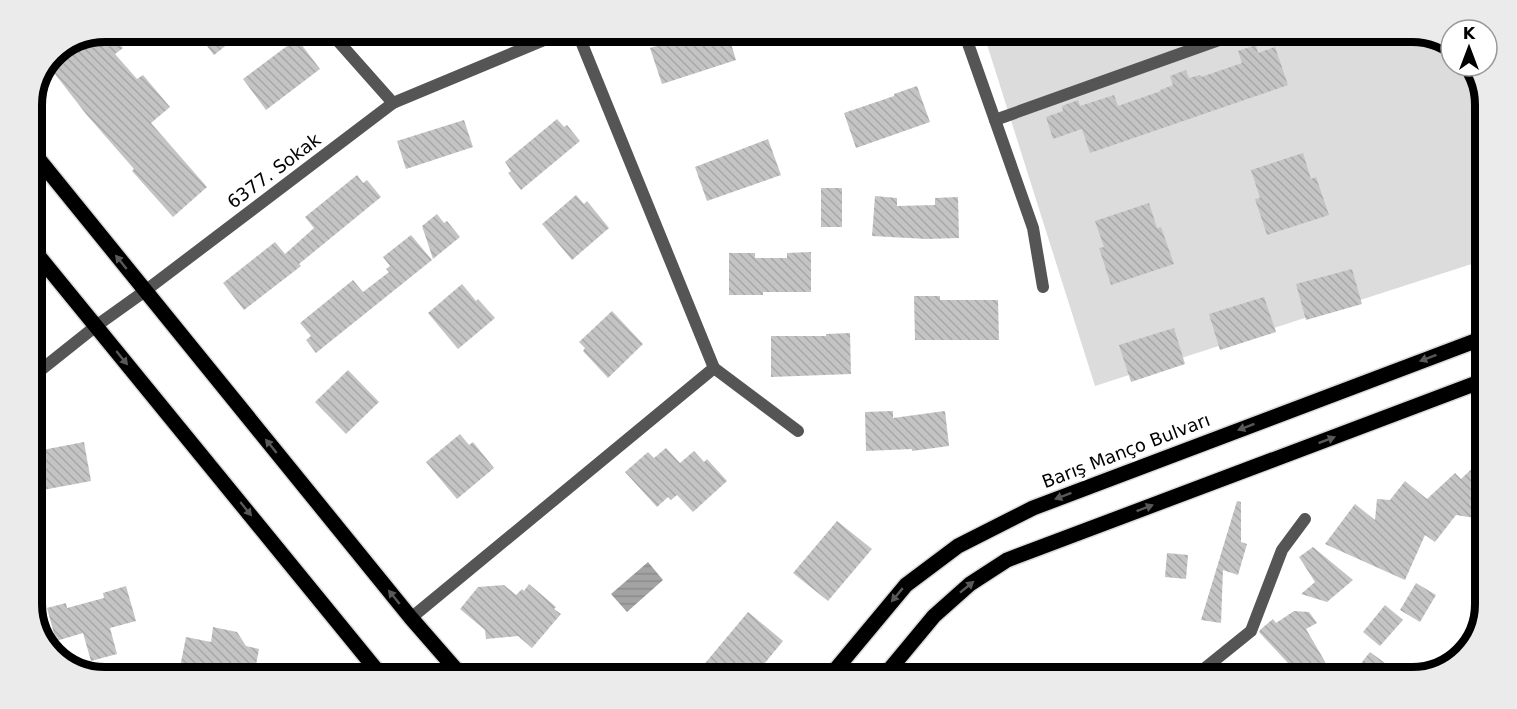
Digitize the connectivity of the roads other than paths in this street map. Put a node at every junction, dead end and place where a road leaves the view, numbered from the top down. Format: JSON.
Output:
{"nodes":[{"id":1,"x":339,"y":42,"type":"edge"},
{"id":2,"x":539,"y":42,"type":"edge"},
{"id":3,"x":582,"y":42,"type":"edge"},
{"id":4,"x":967,"y":42,"type":"edge"},
{"id":5,"x":1213,"y":42,"type":"edge"},
{"id":6,"x":393,"y":103,"type":"junction"},
{"id":7,"x":995,"y":120,"type":"junction"},
{"id":8,"x":42,"y":163,"type":"edge"},
{"id":9,"x":42,"y":260,"type":"edge"},
{"id":10,"x":1043,"y":287,"type":"dead end"},
{"id":11,"x":145,"y":291,"type":"junction"},
{"id":12,"x":96,"y":326,"type":"junction"},
{"id":13,"x":1475,"y":341,"type":"edge"},
{"id":14,"x":714,"y":368,"type":"junction"},
{"id":15,"x":42,"y":369,"type":"edge"},
{"id":16,"x":1475,"y":384,"type":"edge"},
{"id":17,"x":798,"y":431,"type":"dead end"},
{"id":18,"x":1305,"y":519,"type":"dead end"},
{"id":19,"x":411,"y":618,"type":"junction"},
{"id":20,"x":374,"y":667,"type":"edge"},
{"id":21,"x":453,"y":667,"type":"edge"},
{"id":22,"x":838,"y":667,"type":"edge"},
{"id":23,"x":892,"y":667,"type":"edge"},
{"id":24,"x":1205,"y":667,"type":"edge"}],
"edges":[{"from":1,"to":6,"type":"street"},
{"from":2,"to":6,"type":"street","name":"6377. Sokak"},
{"from":3,"to":14,"type":"street"},
{"from":4,"to":7,"type":"street"},
{"from":5,"to":7,"type":"street"},
{"from":6,"to":11,"type":"street","name":"6377. Sokak"},
{"from":7,"to":10,"type":"street"},
{"from":11,"to":8,"type":"main road","one_way":true},
{"from":9,"to":12,"type":"main road"},
{"from":11,"to":12,"type":"street","name":"6377. Sokak"},
{"from":19,"to":11,"type":"main road","one_way":true},
{"from":12,"to":15,"type":"street","name":"6377. Sokak"},
{"from":12,"to":20,"type":"main road","one_way":true},
{"from":13,"to":22,"type":"main road","name":"Barış Manço Bulvarı","one_way":true},
{"from":14,"to":17,"type":"street"},
{"from":14,"to":19,"type":"street"},
{"from":23,"to":16,"type":"main road","one_way":true},
{"from":18,"to":24,"type":"street"},
{"from":19,"to":21,"type":"main road"}]}
